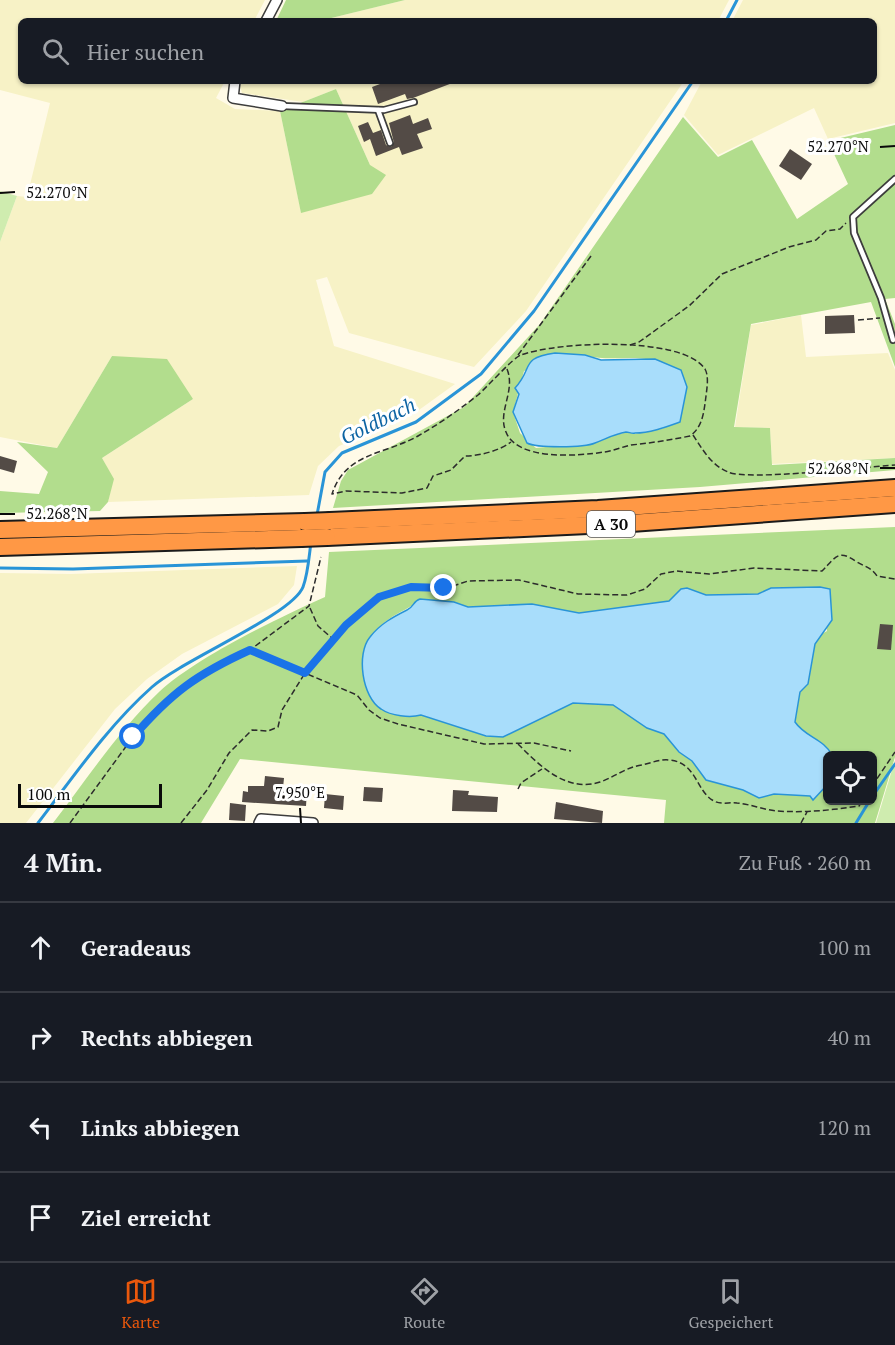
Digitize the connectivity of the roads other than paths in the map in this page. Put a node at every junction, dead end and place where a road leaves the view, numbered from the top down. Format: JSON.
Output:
{"nodes":[{"id":1,"x":277,"y":0,"type":"edge"},
{"id":2,"x":268,"y":18,"type":"edge"},
{"id":3,"x":235,"y":84,"type":"edge"},
{"id":4,"x":414,"y":102,"type":"dead end"},
{"id":5,"x":282,"y":106,"type":"joint"},
{"id":6,"x":378,"y":110,"type":"junction"},
{"id":7,"x":390,"y":143,"type":"dead end"},
{"id":8,"x":895,"y":179,"type":"edge"},
{"id":9,"x":893,"y":340,"type":"dead end"},
{"id":10,"x":895,"y":488,"type":"edge"},
{"id":11,"x":895,"y":504,"type":"edge"},
{"id":12,"x":0,"y":530,"type":"edge"},
{"id":13,"x":303,"y":530,"type":"junction"},
{"id":14,"x":0,"y":547,"type":"edge"},
{"id":15,"x":259,"y":823,"type":"edge"},
{"id":16,"x":312,"y":823,"type":"edge"}],
"edges":[{"from":1,"to":2,"type":"street"},
{"from":3,"to":5,"type":"street"},
{"from":4,"to":6,"type":"lane"},
{"from":5,"to":6,"type":"lane"},
{"from":6,"to":7,"type":"lane"},
{"from":8,"to":9,"type":"lane"},
{"from":10,"to":13,"type":"highway","number":"A 30","bridge":true},
{"from":11,"to":13,"type":"highway","number":"A 30","bridge":true},
{"from":12,"to":13,"type":"highway","number":"A 30"},
{"from":13,"to":14,"type":"highway","number":"A 30"},
{"from":15,"to":16,"type":"street"}]}
